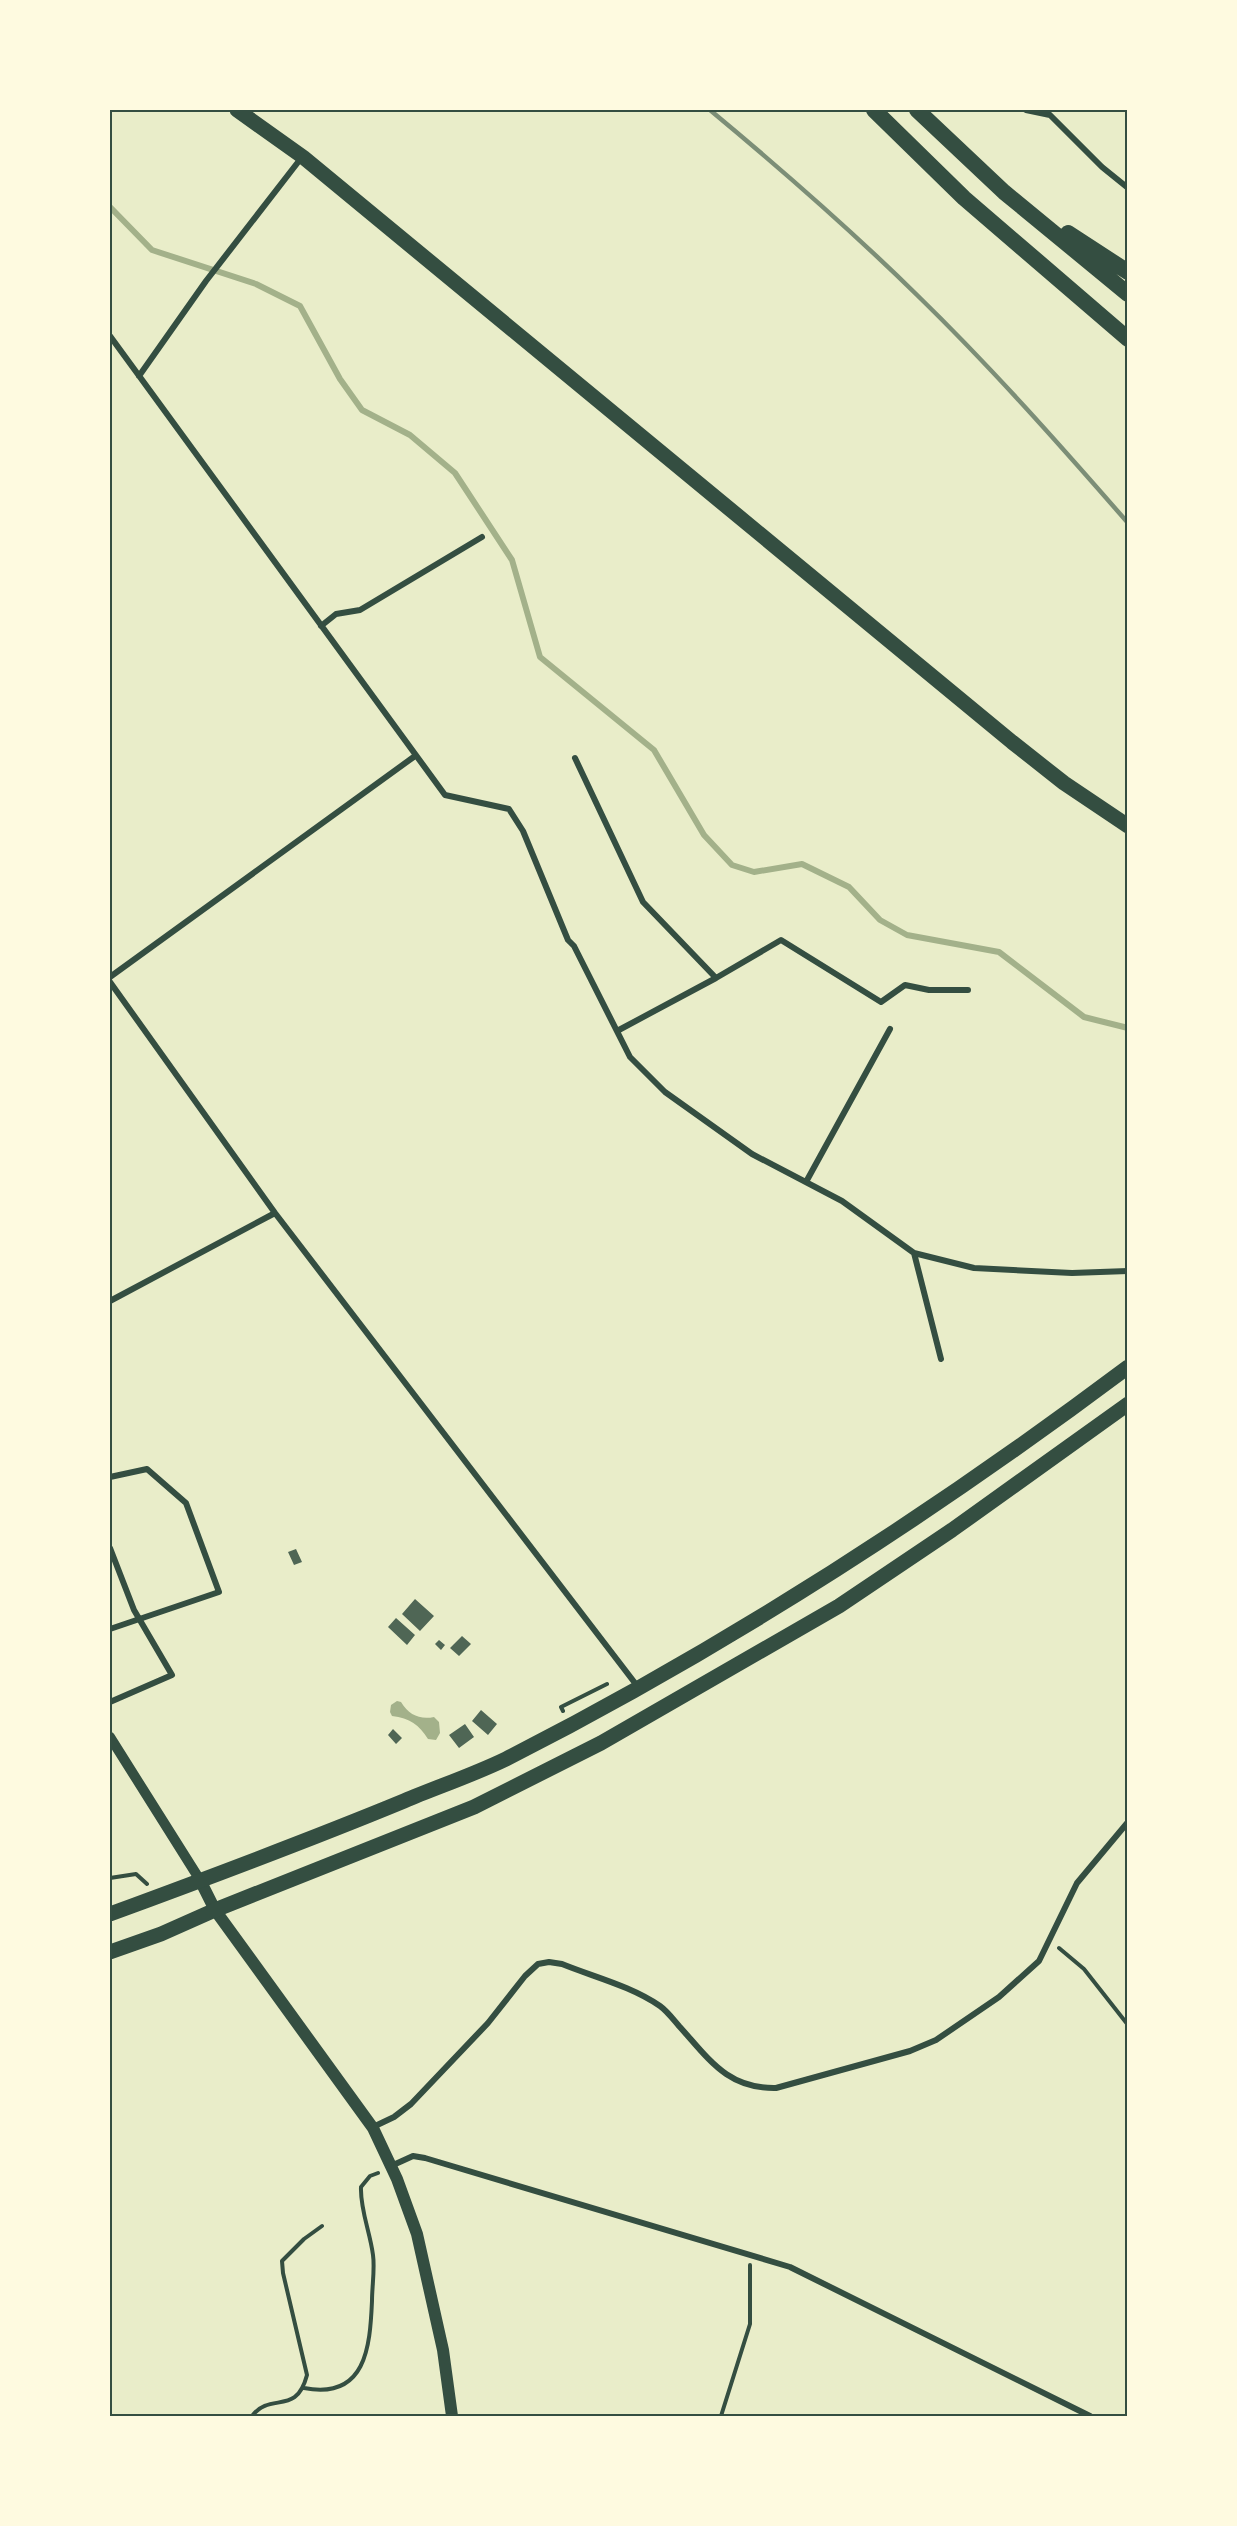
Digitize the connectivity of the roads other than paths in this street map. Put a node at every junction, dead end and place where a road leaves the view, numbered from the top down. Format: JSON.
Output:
{"nodes":[{"id":1,"x":237,"y":110,"type":"edge"},
{"id":2,"x":874,"y":110,"type":"edge"},
{"id":3,"x":917,"y":110,"type":"edge"},
{"id":4,"x":1026,"y":110,"type":"edge"},
{"id":5,"x":303,"y":157,"type":"junction"},
{"id":6,"x":1128,"y":188,"type":"edge"},
{"id":7,"x":1004,"y":192,"type":"junction"},
{"id":8,"x":1128,"y":272,"type":"edge"},
{"id":9,"x":1128,"y":294,"type":"edge"},
{"id":10,"x":110,"y":336,"type":"edge"},
{"id":11,"x":1128,"y":339,"type":"edge"},
{"id":12,"x":139,"y":376,"type":"junction"},
{"id":13,"x":482,"y":537,"type":"dead end"},
{"id":14,"x":321,"y":626,"type":"junction"},
{"id":15,"x":415,"y":756,"type":"junction"},
{"id":16,"x":575,"y":758,"type":"dead end"},
{"id":17,"x":1128,"y":826,"type":"edge"},
{"id":18,"x":110,"y":977,"type":"edge"},
{"id":19,"x":716,"y":978,"type":"junction"},
{"id":20,"x":110,"y":982,"type":"edge"},
{"id":21,"x":968,"y":990,"type":"dead end"},
{"id":22,"x":890,"y":1029,"type":"dead end"},
{"id":23,"x":617,"y":1031,"type":"junction"},
{"id":24,"x":806,"y":1182,"type":"junction"},
{"id":25,"x":275,"y":1213,"type":"junction"},
{"id":26,"x":914,"y":1253,"type":"junction"},
{"id":27,"x":1128,"y":1271,"type":"edge"},
{"id":28,"x":110,"y":1301,"type":"edge"},
{"id":29,"x":941,"y":1359,"type":"dead end"},
{"id":30,"x":1128,"y":1367,"type":"edge"},
{"id":31,"x":1128,"y":1404,"type":"edge"},
{"id":32,"x":110,"y":1477,"type":"edge"},
{"id":33,"x":110,"y":1548,"type":"edge"},
{"id":34,"x":139,"y":1619,"type":"junction"},
{"id":35,"x":110,"y":1629,"type":"edge"},
{"id":36,"x":638,"y":1687,"type":"junction"},
{"id":37,"x":110,"y":1702,"type":"edge"},
{"id":38,"x":110,"y":1737,"type":"edge"},
{"id":39,"x":1128,"y":1822,"type":"edge"},
{"id":40,"x":200,"y":1881,"type":"junction"},
{"id":41,"x":215,"y":1910,"type":"junction"},
{"id":42,"x":110,"y":1914,"type":"edge"},
{"id":43,"x":110,"y":1952,"type":"edge"},
{"id":44,"x":373,"y":2128,"type":"junction"},
{"id":45,"x":390,"y":2166,"type":"junction"},
{"id":46,"x":452,"y":2416,"type":"edge"},
{"id":47,"x":1090,"y":2416,"type":"edge"}],
"edges":[{"from":1,"to":5,"type":"main road"},
{"from":2,"to":11,"type":"highway"},
{"from":3,"to":7,"type":"highway"},
{"from":4,"to":6,"type":"street"},
{"from":5,"to":12,"type":"street"},
{"from":5,"to":17,"type":"main road"},
{"from":7,"to":8,"type":"highway"},
{"from":7,"to":9,"type":"highway"},
{"from":10,"to":12,"type":"street"},
{"from":12,"to":14,"type":"street"},
{"from":13,"to":14,"type":"street"},
{"from":14,"to":15,"type":"street"},
{"from":15,"to":18,"type":"street"},
{"from":15,"to":23,"type":"street"},
{"from":16,"to":19,"type":"street"},
{"from":19,"to":21,"type":"street"},
{"from":19,"to":23,"type":"street"},
{"from":20,"to":25,"type":"street"},
{"from":22,"to":24,"type":"street"},
{"from":23,"to":24,"type":"street"},
{"from":24,"to":26,"type":"street"},
{"from":25,"to":28,"type":"street"},
{"from":25,"to":36,"type":"street"},
{"from":26,"to":27,"type":"street"},
{"from":26,"to":29,"type":"street"},
{"from":30,"to":36,"type":"main road"},
{"from":31,"to":41,"type":"main road"},
{"from":32,"to":34,"type":"street"},
{"from":33,"to":34,"type":"street"},
{"from":34,"to":35,"type":"street"},
{"from":34,"to":37,"type":"street"},
{"from":36,"to":40,"type":"main road"},
{"from":38,"to":40,"type":"street"},
{"from":39,"to":44,"type":"street"},
{"from":40,"to":41,"type":"main road"},
{"from":40,"to":42,"type":"main road"},
{"from":41,"to":43,"type":"main road"},
{"from":41,"to":44,"type":"main road"},
{"from":44,"to":45,"type":"main road"},
{"from":45,"to":46,"type":"main road"},
{"from":45,"to":47,"type":"street"}]}
